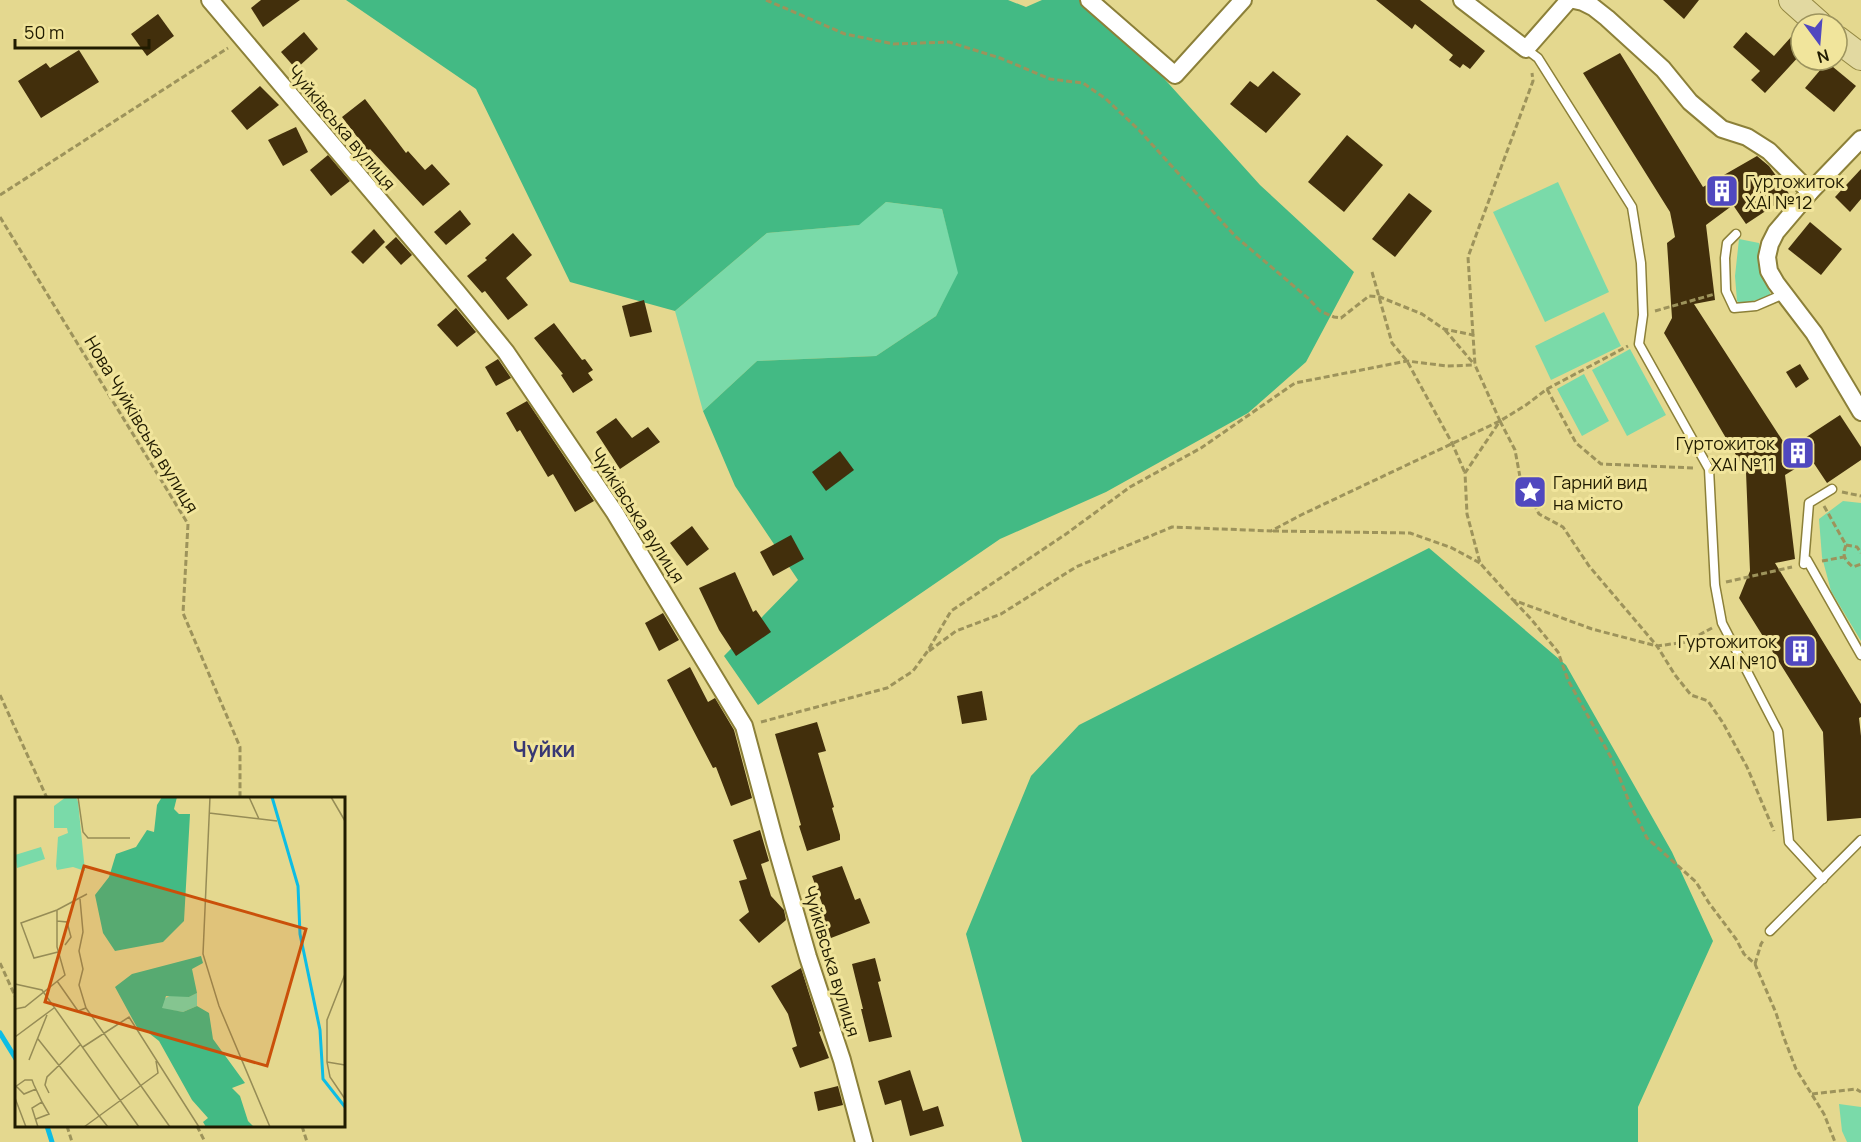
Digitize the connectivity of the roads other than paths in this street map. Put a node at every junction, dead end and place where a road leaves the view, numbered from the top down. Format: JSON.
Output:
{"nodes":[{"id":1,"x":210,"y":0,"type":"edge"},
{"id":2,"x":1089,"y":0,"type":"edge"},
{"id":3,"x":1243,"y":0,"type":"edge"},
{"id":4,"x":1462,"y":0,"type":"edge"},
{"id":5,"x":1569,"y":0,"type":"edge"},
{"id":6,"x":1574,"y":0,"type":"edge"},
{"id":7,"x":1792,"y":0,"type":"edge"},
{"id":8,"x":1806,"y":12,"type":"edge"},
{"id":9,"x":1530,"y":52,"type":"junction"},
{"id":10,"x":1861,"y":139,"type":"edge"},
{"id":11,"x":1810,"y":192,"type":"junction"},
{"id":12,"x":1736,"y":234,"type":"dead end"},
{"id":13,"x":1784,"y":294,"type":"junction"},
{"id":14,"x":1861,"y":412,"type":"edge"},
{"id":15,"x":1832,"y":489,"type":"road end"},
{"id":16,"x":1861,"y":655,"type":"edge"},
{"id":17,"x":1861,"y":840,"type":"edge"},
{"id":18,"x":1823,"y":879,"type":"junction"},
{"id":19,"x":1770,"y":931,"type":"road end"},
{"id":20,"x":864,"y":1142,"type":"edge"}],
"edges":[{"from":1,"to":20,"type":"street","name":"Чуйківська вулиця"},
{"from":2,"to":3,"type":"street"},
{"from":4,"to":9,"type":"street"},
{"from":5,"to":9,"type":"street"},
{"from":6,"to":11,"type":"street"},
{"from":7,"to":8,"type":"main road"},
{"from":9,"to":18,"type":"lane"},
{"from":10,"to":11,"type":"street"},
{"from":11,"to":13,"type":"street"},
{"from":12,"to":13,"type":"lane"},
{"from":13,"to":14,"type":"street"},
{"from":15,"to":16,"type":"lane"},
{"from":17,"to":18,"type":"lane"},
{"from":18,"to":19,"type":"lane"}]}
